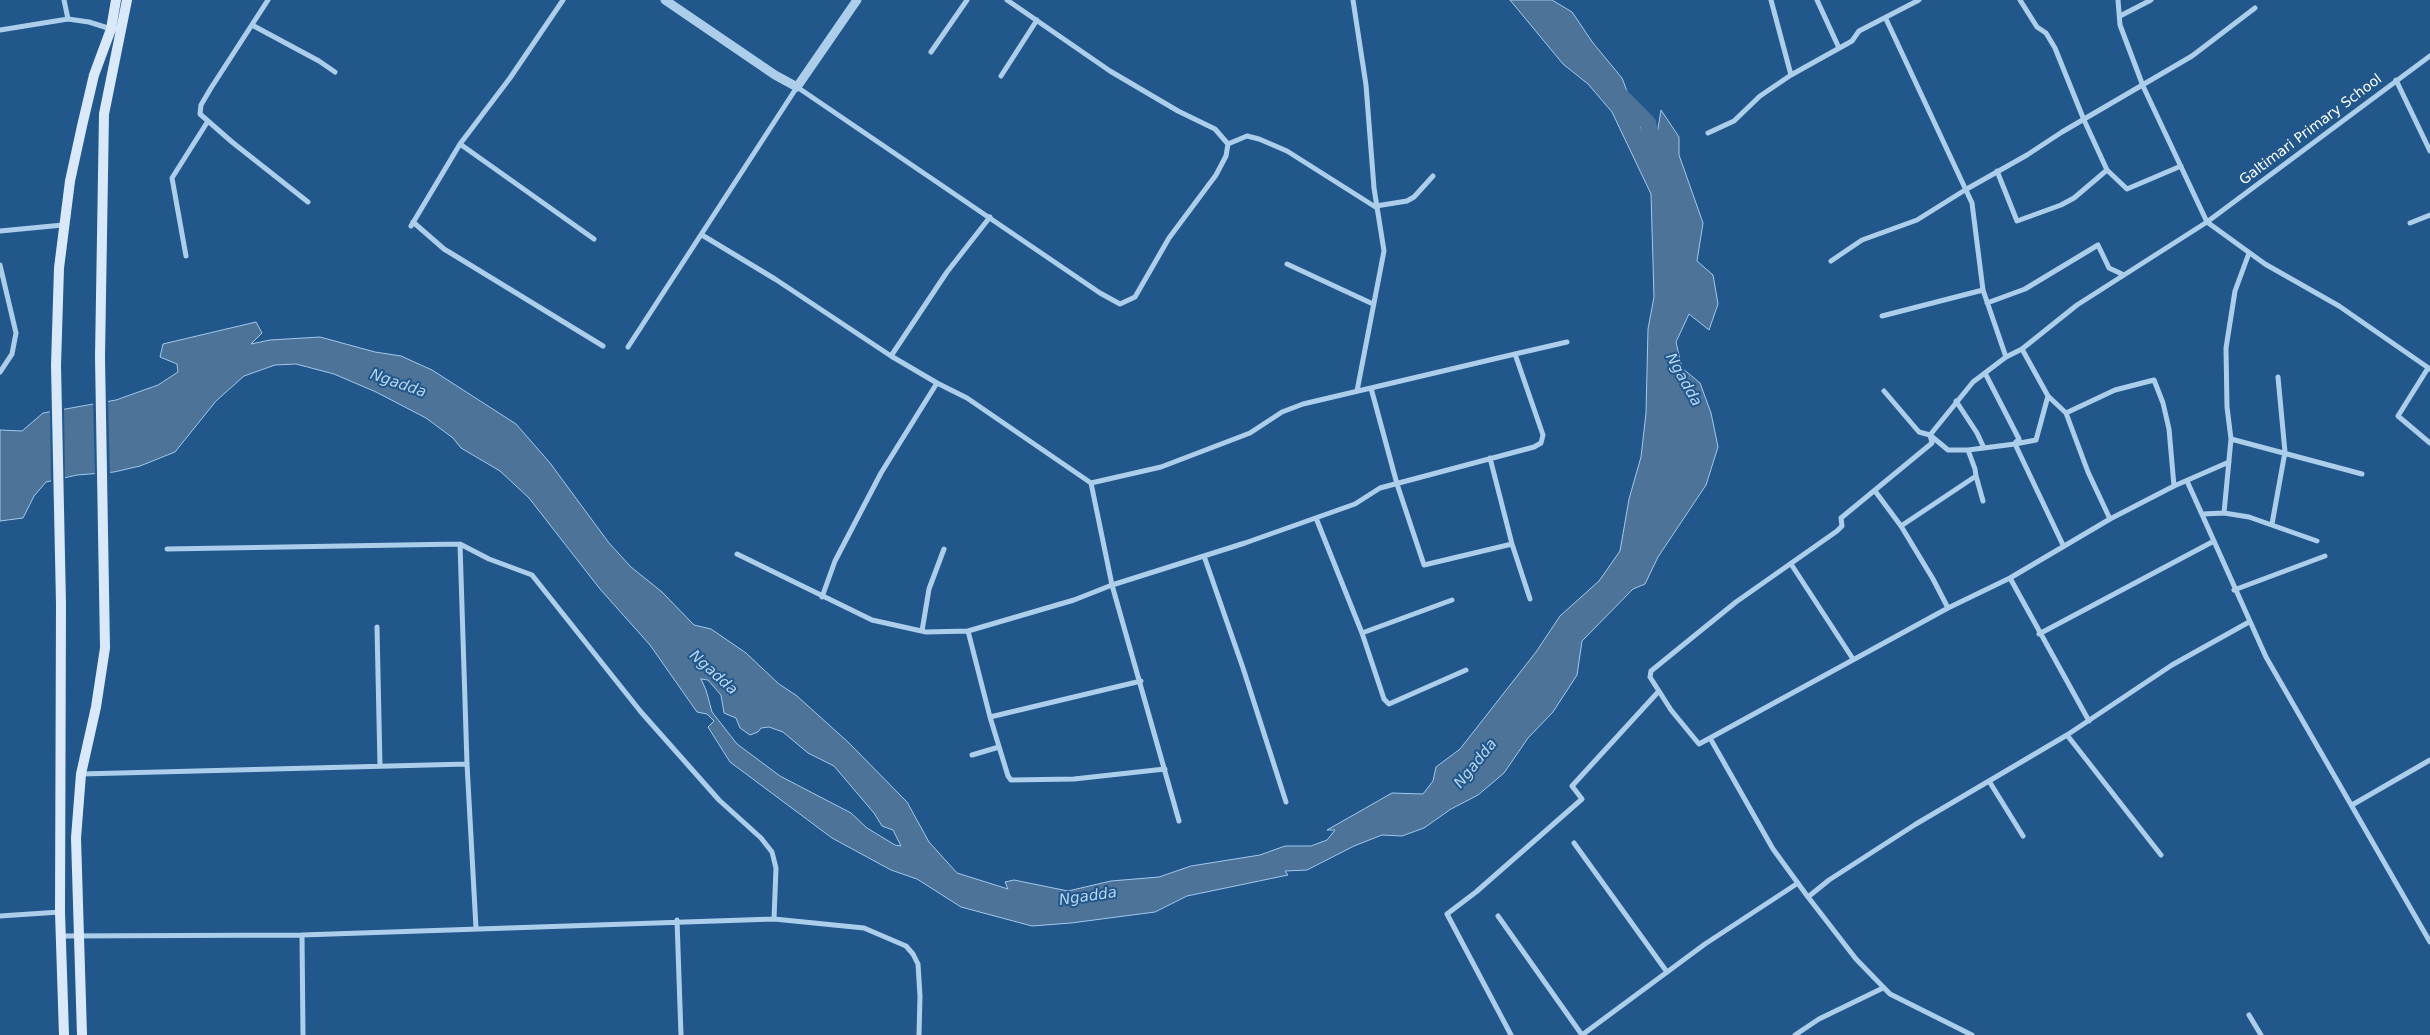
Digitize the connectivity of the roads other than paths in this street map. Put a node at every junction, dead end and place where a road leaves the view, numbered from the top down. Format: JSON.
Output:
{"nodes":[{"id":1,"x":64,"y":0,"type":"edge"},
{"id":2,"x":116,"y":0,"type":"edge"},
{"id":3,"x":127,"y":0,"type":"edge"},
{"id":4,"x":268,"y":0,"type":"edge"},
{"id":5,"x":563,"y":0,"type":"edge"},
{"id":6,"x":664,"y":0,"type":"edge"},
{"id":7,"x":857,"y":0,"type":"edge"},
{"id":8,"x":967,"y":0,"type":"edge"},
{"id":9,"x":1007,"y":0,"type":"edge"},
{"id":10,"x":1353,"y":0,"type":"edge"},
{"id":11,"x":1771,"y":0,"type":"edge"},
{"id":12,"x":1817,"y":0,"type":"edge"},
{"id":13,"x":2020,"y":0,"type":"edge"},
{"id":14,"x":2118,"y":0,"type":"edge"},
{"id":15,"x":2151,"y":0,"type":"edge"},
{"id":16,"x":1915,"y":1,"type":"edge"},
{"id":17,"x":2255,"y":8,"type":"dead end"},
{"id":18,"x":2120,"y":16,"type":"junction"},
{"id":19,"x":1886,"y":18,"type":"junction"},
{"id":20,"x":68,"y":19,"type":"junction"},
{"id":21,"x":1037,"y":20,"type":"junction"},
{"id":22,"x":252,"y":25,"type":"junction"},
{"id":23,"x":110,"y":29,"type":"junction"},
{"id":24,"x":0,"y":30,"type":"edge"},
{"id":25,"x":1839,"y":48,"type":"junction"},
{"id":26,"x":930,"y":52,"type":"dead end"},
{"id":27,"x":2430,"y":56,"type":"edge"},
{"id":28,"x":334,"y":72,"type":"dead end"},
{"id":29,"x":1792,"y":75,"type":"junction"},
{"id":30,"x":1001,"y":76,"type":"dead end"},
{"id":31,"x":2396,"y":80,"type":"junction"},
{"id":32,"x":2142,"y":86,"type":"junction"},
{"id":33,"x":797,"y":87,"type":"junction"},
{"id":34,"x":2084,"y":120,"type":"junction"},
{"id":35,"x":208,"y":121,"type":"junction"},
{"id":36,"x":1708,"y":133,"type":"dead end"},
{"id":37,"x":460,"y":144,"type":"junction"},
{"id":38,"x":1228,"y":144,"type":"junction"},
{"id":39,"x":2430,"y":152,"type":"edge"},
{"id":40,"x":2181,"y":166,"type":"junction"},
{"id":41,"x":2107,"y":170,"type":"junction"},
{"id":42,"x":1997,"y":171,"type":"junction"},
{"id":43,"x":1433,"y":176,"type":"dead end"},
{"id":44,"x":1965,"y":190,"type":"junction"},
{"id":45,"x":308,"y":202,"type":"dead end"},
{"id":46,"x":1376,"y":207,"type":"junction"},
{"id":47,"x":2430,"y":215,"type":"edge"},
{"id":48,"x":990,"y":217,"type":"junction"},
{"id":49,"x":2206,"y":222,"type":"junction"},
{"id":50,"x":2410,"y":223,"type":"dead end"},
{"id":51,"x":63,"y":225,"type":"junction"},
{"id":52,"x":0,"y":230,"type":"edge"},
{"id":53,"x":702,"y":235,"type":"junction"},
{"id":54,"x":594,"y":239,"type":"dead end"},
{"id":55,"x":2249,"y":254,"type":"junction"},
{"id":56,"x":186,"y":256,"type":"dead end"},
{"id":57,"x":1831,"y":260,"type":"dead end"},
{"id":58,"x":1287,"y":264,"type":"dead end"},
{"id":59,"x":0,"y":265,"type":"edge"},
{"id":60,"x":2124,"y":275,"type":"junction"},
{"id":61,"x":1983,"y":290,"type":"junction"},
{"id":62,"x":1987,"y":302,"type":"junction"},
{"id":63,"x":1373,"y":304,"type":"junction"},
{"id":64,"x":1882,"y":316,"type":"dead end"},
{"id":65,"x":1567,"y":342,"type":"dead end"},
{"id":66,"x":603,"y":346,"type":"dead end"},
{"id":67,"x":628,"y":347,"type":"dead end"},
{"id":68,"x":2022,"y":348,"type":"junction"},
{"id":69,"x":1515,"y":354,"type":"junction"},
{"id":70,"x":891,"y":356,"type":"junction"},
{"id":71,"x":2006,"y":357,"type":"junction"},
{"id":72,"x":2429,"y":369,"type":"edge"},
{"id":73,"x":0,"y":372,"type":"edge"},
{"id":74,"x":1984,"y":373,"type":"junction"},
{"id":75,"x":2278,"y":377,"type":"dead end"},
{"id":76,"x":937,"y":383,"type":"junction"},
{"id":77,"x":1371,"y":388,"type":"junction"},
{"id":78,"x":1357,"y":391,"type":"junction"},
{"id":79,"x":1884,"y":391,"type":"dead end"},
{"id":80,"x":2048,"y":396,"type":"junction"},
{"id":81,"x":1956,"y":401,"type":"junction"},
{"id":82,"x":2066,"y":413,"type":"junction"},
{"id":83,"x":1930,"y":435,"type":"junction"},
{"id":84,"x":2231,"y":439,"type":"junction"},
{"id":85,"x":2430,"y":443,"type":"edge"},
{"id":86,"x":2015,"y":444,"type":"junction"},
{"id":87,"x":1984,"y":448,"type":"junction"},
{"id":88,"x":1968,"y":450,"type":"junction"},
{"id":89,"x":2285,"y":452,"type":"junction"},
{"id":90,"x":1490,"y":458,"type":"junction"},
{"id":91,"x":2229,"y":462,"type":"junction"},
{"id":92,"x":2362,"y":474,"type":"dead end"},
{"id":93,"x":1976,"y":476,"type":"junction"},
{"id":94,"x":2187,"y":481,"type":"junction"},
{"id":95,"x":1091,"y":483,"type":"junction"},
{"id":96,"x":1397,"y":484,"type":"junction"},
{"id":97,"x":2174,"y":486,"type":"junction"},
{"id":98,"x":1875,"y":491,"type":"junction"},
{"id":99,"x":1983,"y":501,"type":"dead end"},
{"id":100,"x":2224,"y":513,"type":"junction"},
{"id":101,"x":2203,"y":514,"type":"junction"},
{"id":102,"x":1316,"y":518,"type":"junction"},
{"id":103,"x":2110,"y":519,"type":"junction"},
{"id":104,"x":2272,"y":524,"type":"junction"},
{"id":105,"x":1901,"y":526,"type":"junction"},
{"id":106,"x":2214,"y":541,"type":"junction"},
{"id":107,"x":2317,"y":541,"type":"dead end"},
{"id":108,"x":460,"y":544,"type":"junction"},
{"id":109,"x":1512,"y":544,"type":"junction"},
{"id":110,"x":2063,"y":545,"type":"junction"},
{"id":111,"x":167,"y":549,"type":"dead end"},
{"id":112,"x":944,"y":549,"type":"dead end"},
{"id":113,"x":737,"y":554,"type":"dead end"},
{"id":114,"x":1204,"y":556,"type":"junction"},
{"id":115,"x":2325,"y":556,"type":"dead end"},
{"id":116,"x":1791,"y":564,"type":"junction"},
{"id":117,"x":2010,"y":578,"type":"junction"},
{"id":118,"x":1112,"y":584,"type":"junction"},
{"id":119,"x":2234,"y":590,"type":"junction"},
{"id":120,"x":822,"y":597,"type":"junction"},
{"id":121,"x":1530,"y":599,"type":"dead end"},
{"id":122,"x":1452,"y":600,"type":"dead end"},
{"id":123,"x":1948,"y":608,"type":"junction"},
{"id":124,"x":2249,"y":622,"type":"junction"},
{"id":125,"x":377,"y":627,"type":"dead end"},
{"id":126,"x":968,"y":630,"type":"junction"},
{"id":127,"x":922,"y":631,"type":"junction"},
{"id":128,"x":1362,"y":633,"type":"junction"},
{"id":129,"x":2039,"y":634,"type":"junction"},
{"id":130,"x":1853,"y":659,"type":"junction"},
{"id":131,"x":1466,"y":670,"type":"dead end"},
{"id":132,"x":1141,"y":681,"type":"junction"},
{"id":133,"x":1659,"y":691,"type":"junction"},
{"id":134,"x":990,"y":717,"type":"junction"},
{"id":135,"x":2089,"y":721,"type":"junction"},
{"id":136,"x":2067,"y":735,"type":"junction"},
{"id":137,"x":1710,"y":738,"type":"junction"},
{"id":138,"x":999,"y":747,"type":"junction"},
{"id":139,"x":972,"y":755,"type":"dead end"},
{"id":140,"x":2430,"y":760,"type":"edge"},
{"id":141,"x":467,"y":764,"type":"junction"},
{"id":142,"x":380,"y":766,"type":"junction"},
{"id":143,"x":1165,"y":769,"type":"junction"},
{"id":144,"x":81,"y":774,"type":"junction"},
{"id":145,"x":1989,"y":781,"type":"junction"},
{"id":146,"x":1286,"y":802,"type":"dead end"},
{"id":147,"x":2352,"y":805,"type":"junction"},
{"id":148,"x":1179,"y":821,"type":"dead end"},
{"id":149,"x":2023,"y":836,"type":"dead end"},
{"id":150,"x":1574,"y":843,"type":"dead end"},
{"id":151,"x":2161,"y":855,"type":"dead end"},
{"id":152,"x":1798,"y":883,"type":"junction"},
{"id":153,"x":1808,"y":897,"type":"junction"},
{"id":154,"x":60,"y":912,"type":"junction"},
{"id":155,"x":0,"y":916,"type":"edge"},
{"id":156,"x":1498,"y":916,"type":"dead end"},
{"id":157,"x":774,"y":918,"type":"junction"},
{"id":158,"x":677,"y":920,"type":"junction"},
{"id":159,"x":476,"y":928,"type":"junction"},
{"id":160,"x":302,"y":935,"type":"junction"},
{"id":161,"x":62,"y":936,"type":"junction"},
{"id":162,"x":80,"y":936,"type":"junction"},
{"id":163,"x":2430,"y":942,"type":"edge"},
{"id":164,"x":1667,"y":972,"type":"junction"},
{"id":165,"x":1883,"y":988,"type":"junction"},
{"id":166,"x":2249,"y":1015,"type":"dead end"},
{"id":167,"x":64,"y":1035,"type":"edge"},
{"id":168,"x":82,"y":1035,"type":"edge"},
{"id":169,"x":303,"y":1035,"type":"edge"},
{"id":170,"x":681,"y":1035,"type":"edge"},
{"id":171,"x":919,"y":1035,"type":"edge"},
{"id":172,"x":1511,"y":1035,"type":"edge"},
{"id":173,"x":1582,"y":1035,"type":"edge"},
{"id":174,"x":1795,"y":1035,"type":"edge"},
{"id":175,"x":1972,"y":1035,"type":"edge"},
{"id":176,"x":2261,"y":1035,"type":"edge"}],
"edges":[{"from":1,"to":20,"type":"street"},
{"from":2,"to":23,"type":"main road"},
{"from":3,"to":144,"type":"main road"},
{"from":4,"to":22,"type":"street"},
{"from":5,"to":37,"type":"street"},
{"from":6,"to":33,"type":"street"},
{"from":7,"to":33,"type":"street"},
{"from":8,"to":26,"type":"street"},
{"from":9,"to":21,"type":"street"},
{"from":10,"to":46,"type":"street"},
{"from":11,"to":29,"type":"street"},
{"from":12,"to":25,"type":"street"},
{"from":13,"to":34,"type":"street"},
{"from":14,"to":18,"type":"street"},
{"from":15,"to":18,"type":"street"},
{"from":16,"to":19,"type":"street"},
{"from":17,"to":32,"type":"street"},
{"from":18,"to":32,"type":"street"},
{"from":19,"to":25,"type":"street"},
{"from":19,"to":44,"type":"street"},
{"from":20,"to":23,"type":"street"},
{"from":20,"to":24,"type":"street"},
{"from":21,"to":30,"type":"street"},
{"from":21,"to":38,"type":"street"},
{"from":22,"to":28,"type":"street"},
{"from":22,"to":35,"type":"street"},
{"from":23,"to":51,"type":"main road"},
{"from":25,"to":29,"type":"street"},
{"from":27,"to":31,"type":"street","name":"Galtimari Primary School"},
{"from":29,"to":36,"type":"street"},
{"from":31,"to":39,"type":"street"},
{"from":31,"to":49,"type":"street","name":"Galtimari Primary School"},
{"from":32,"to":34,"type":"street"},
{"from":32,"to":40,"type":"street"},
{"from":33,"to":48,"type":"street"},
{"from":33,"to":53,"type":"street"},
{"from":34,"to":41,"type":"street"},
{"from":34,"to":42,"type":"street"},
{"from":35,"to":45,"type":"street"},
{"from":35,"to":56,"type":"street"},
{"from":37,"to":54,"type":"street"},
{"from":37,"to":66,"type":"street"},
{"from":38,"to":46,"type":"street"},
{"from":38,"to":48,"type":"street"},
{"from":40,"to":41,"type":"street"},
{"from":40,"to":49,"type":"street"},
{"from":41,"to":42,"type":"street"},
{"from":42,"to":44,"type":"street"},
{"from":43,"to":46,"type":"street"},
{"from":44,"to":57,"type":"street"},
{"from":44,"to":61,"type":"street"},
{"from":46,"to":63,"type":"street"},
{"from":47,"to":50,"type":"street"},
{"from":48,"to":70,"type":"street"},
{"from":49,"to":55,"type":"street"},
{"from":49,"to":60,"type":"street","name":"Galtimari Primary School"},
{"from":51,"to":52,"type":"street"},
{"from":51,"to":154,"type":"main road"},
{"from":53,"to":67,"type":"street"},
{"from":53,"to":70,"type":"street"},
{"from":55,"to":72,"type":"street"},
{"from":55,"to":84,"type":"street"},
{"from":58,"to":63,"type":"street"},
{"from":59,"to":73,"type":"street"},
{"from":60,"to":62,"type":"street"},
{"from":60,"to":68,"type":"street","name":"Galtimari Primary School"},
{"from":61,"to":62,"type":"street"},
{"from":61,"to":64,"type":"street"},
{"from":62,"to":71,"type":"street"},
{"from":63,"to":78,"type":"street"},
{"from":65,"to":69,"type":"street"},
{"from":68,"to":71,"type":"street","name":"Galtimari Primary School"},
{"from":68,"to":80,"type":"street"},
{"from":69,"to":77,"type":"street"},
{"from":69,"to":90,"type":"street"},
{"from":70,"to":76,"type":"street"},
{"from":71,"to":74,"type":"street","name":"Galtimari Primary School"},
{"from":72,"to":85,"type":"street"},
{"from":74,"to":81,"type":"street","name":"Galtimari Primary School"},
{"from":74,"to":86,"type":"street"},
{"from":75,"to":89,"type":"street"},
{"from":76,"to":95,"type":"street"},
{"from":76,"to":120,"type":"street"},
{"from":77,"to":78,"type":"street"},
{"from":77,"to":96,"type":"street"},
{"from":78,"to":95,"type":"street"},
{"from":79,"to":83,"type":"street"},
{"from":80,"to":82,"type":"street"},
{"from":80,"to":86,"type":"street"},
{"from":81,"to":83,"type":"street","name":"Galtimari Primary School"},
{"from":81,"to":87,"type":"street"},
{"from":82,"to":97,"type":"street"},
{"from":82,"to":103,"type":"street"},
{"from":83,"to":88,"type":"street"},
{"from":83,"to":98,"type":"street","name":"Galtimari Primary School"},
{"from":84,"to":89,"type":"street"},
{"from":84,"to":91,"type":"street"},
{"from":86,"to":87,"type":"street"},
{"from":86,"to":110,"type":"street"},
{"from":87,"to":88,"type":"street"},
{"from":88,"to":93,"type":"street"},
{"from":89,"to":92,"type":"street"},
{"from":89,"to":104,"type":"street"},
{"from":90,"to":96,"type":"street"},
{"from":90,"to":109,"type":"street"},
{"from":91,"to":94,"type":"street"},
{"from":91,"to":100,"type":"street"},
{"from":93,"to":99,"type":"street"},
{"from":93,"to":105,"type":"street"},
{"from":94,"to":97,"type":"street"},
{"from":94,"to":101,"type":"street"},
{"from":95,"to":118,"type":"street"},
{"from":96,"to":102,"type":"street"},
{"from":96,"to":109,"type":"street"},
{"from":97,"to":103,"type":"street"},
{"from":98,"to":105,"type":"street"},
{"from":98,"to":116,"type":"street"},
{"from":100,"to":101,"type":"street"},
{"from":100,"to":104,"type":"street"},
{"from":101,"to":106,"type":"street"},
{"from":102,"to":114,"type":"street"},
{"from":102,"to":128,"type":"street"},
{"from":103,"to":110,"type":"street"},
{"from":104,"to":107,"type":"street"},
{"from":105,"to":123,"type":"street"},
{"from":106,"to":119,"type":"street"},
{"from":106,"to":129,"type":"street"},
{"from":108,"to":111,"type":"street"},
{"from":108,"to":141,"type":"street"},
{"from":108,"to":157,"type":"street"},
{"from":109,"to":121,"type":"street"},
{"from":110,"to":117,"type":"street"},
{"from":112,"to":127,"type":"street"},
{"from":113,"to":120,"type":"street"},
{"from":114,"to":118,"type":"street"},
{"from":114,"to":146,"type":"street"},
{"from":115,"to":119,"type":"street"},
{"from":116,"to":130,"type":"street"},
{"from":116,"to":133,"type":"street"},
{"from":117,"to":123,"type":"street"},
{"from":117,"to":129,"type":"street"},
{"from":118,"to":126,"type":"street"},
{"from":118,"to":132,"type":"street"},
{"from":119,"to":124,"type":"street"},
{"from":120,"to":127,"type":"street"},
{"from":122,"to":128,"type":"street"},
{"from":123,"to":130,"type":"street"},
{"from":124,"to":135,"type":"street"},
{"from":124,"to":147,"type":"street"},
{"from":125,"to":142,"type":"street"},
{"from":126,"to":127,"type":"street"},
{"from":126,"to":134,"type":"street"},
{"from":128,"to":131,"type":"street"},
{"from":129,"to":135,"type":"street"},
{"from":130,"to":137,"type":"street"},
{"from":132,"to":134,"type":"street"},
{"from":132,"to":143,"type":"street"},
{"from":133,"to":137,"type":"street"},
{"from":133,"to":172,"type":"street"},
{"from":134,"to":138,"type":"street"},
{"from":135,"to":136,"type":"street"},
{"from":136,"to":145,"type":"street"},
{"from":136,"to":151,"type":"street"},
{"from":137,"to":152,"type":"street"},
{"from":138,"to":139,"type":"street"},
{"from":138,"to":143,"type":"street"},
{"from":140,"to":147,"type":"street"},
{"from":141,"to":142,"type":"street"},
{"from":141,"to":159,"type":"street"},
{"from":142,"to":144,"type":"street"},
{"from":143,"to":148,"type":"street"},
{"from":144,"to":162,"type":"main road"},
{"from":145,"to":149,"type":"street"},
{"from":145,"to":153,"type":"street"},
{"from":147,"to":163,"type":"street"},
{"from":150,"to":164,"type":"street"},
{"from":152,"to":153,"type":"street"},
{"from":152,"to":164,"type":"street"},
{"from":153,"to":165,"type":"street"},
{"from":154,"to":155,"type":"street"},
{"from":154,"to":161,"type":"main road"},
{"from":156,"to":173,"type":"street"},
{"from":157,"to":158,"type":"street"},
{"from":157,"to":171,"type":"street"},
{"from":158,"to":159,"type":"street"},
{"from":158,"to":170,"type":"street"},
{"from":159,"to":160,"type":"street"},
{"from":160,"to":162,"type":"street"},
{"from":160,"to":169,"type":"street"},
{"from":161,"to":162,"type":"street"},
{"from":161,"to":167,"type":"main road"},
{"from":162,"to":168,"type":"main road"},
{"from":164,"to":173,"type":"street"},
{"from":165,"to":174,"type":"street"},
{"from":165,"to":175,"type":"street"},
{"from":166,"to":176,"type":"street"}]}
